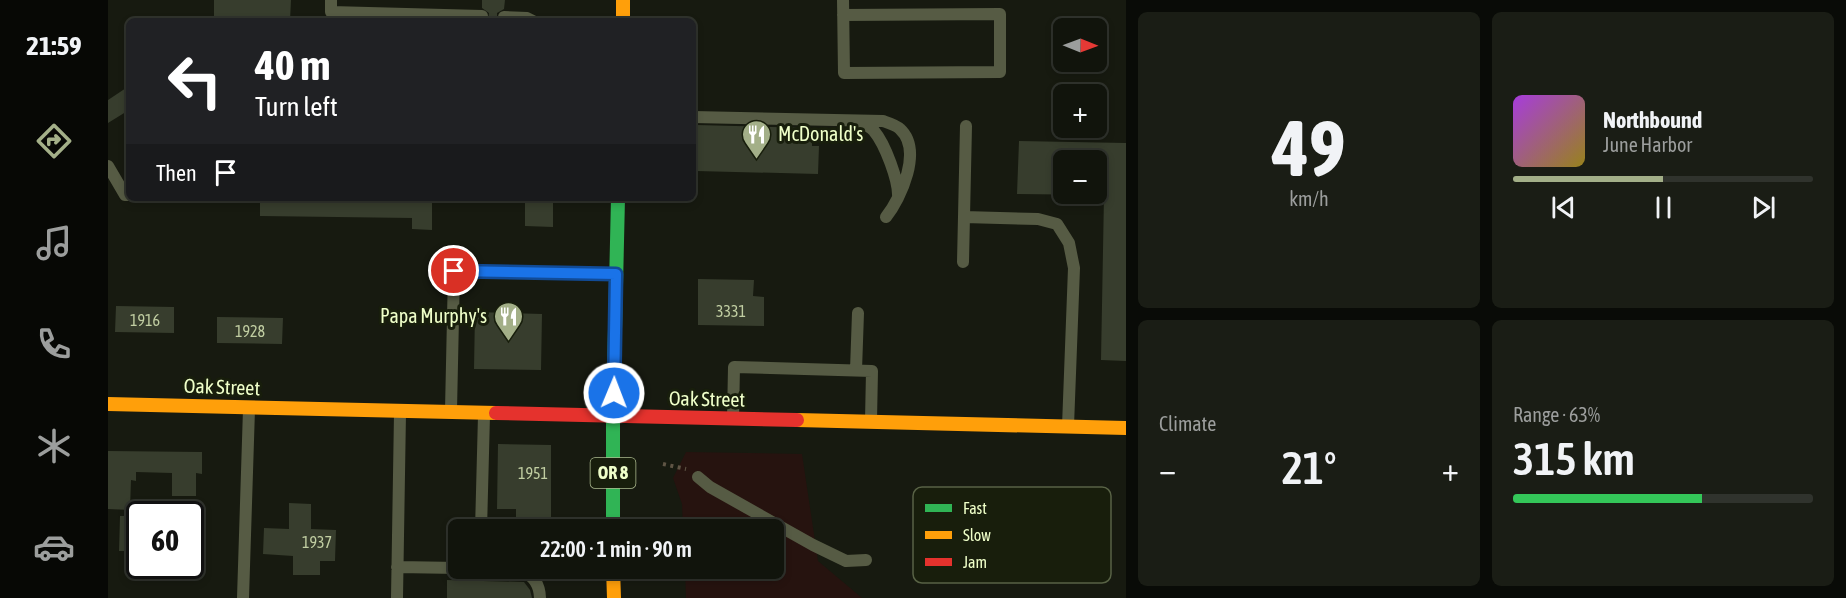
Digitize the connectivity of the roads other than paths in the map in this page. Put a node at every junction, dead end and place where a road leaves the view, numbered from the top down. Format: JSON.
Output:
{"nodes":[{"id":1,"x":331,"y":0,"type":"edge"},
{"id":2,"x":623,"y":0,"type":"edge"},
{"id":3,"x":843,"y":0,"type":"edge"},
{"id":4,"x":843,"y":15,"type":"junction"},
{"id":5,"x":482,"y":16,"type":"dead end"},
{"id":6,"x":504,"y":17,"type":"dead end"},
{"id":7,"x":527,"y":18,"type":"edge"},
{"id":8,"x":623,"y":18,"type":"edge"},
{"id":9,"x":696,"y":117,"type":"edge"},
{"id":10,"x":851,"y":120,"type":"junction"},
{"id":11,"x":966,"y":126,"type":"dead end"},
{"id":12,"x":108,"y":166,"type":"edge"},
{"id":13,"x":126,"y":195,"type":"edge"},
{"id":14,"x":898,"y":199,"type":"junction"},
{"id":15,"x":618,"y":201,"type":"edge"},
{"id":16,"x":886,"y":217,"type":"dead end"},
{"id":17,"x":964,"y":217,"type":"junction"},
{"id":18,"x":963,"y":262,"type":"dead end"},
{"id":19,"x":616,"y":274,"type":"junction"},
{"id":20,"x":858,"y":313,"type":"dead end"},
{"id":21,"x":856,"y":370,"type":"junction"},
{"id":22,"x":108,"y":404,"type":"edge"},
{"id":23,"x":249,"y":408,"type":"junction"},
{"id":24,"x":400,"y":411,"type":"junction"},
{"id":25,"x":451,"y":413,"type":"junction"},
{"id":26,"x":484,"y":414,"type":"junction"},
{"id":27,"x":613,"y":417,"type":"junction"},
{"id":28,"x":733,"y":419,"type":"junction"},
{"id":29,"x":871,"y":422,"type":"junction"},
{"id":30,"x":1068,"y":427,"type":"junction"},
{"id":31,"x":1126,"y":428,"type":"edge"},
{"id":32,"x":698,"y":477,"type":"dead end"},
{"id":33,"x":481,"y":519,"type":"edge"},
{"id":34,"x":613,"y":519,"type":"edge"},
{"id":35,"x":866,"y":560,"type":"dead end"},
{"id":36,"x":397,"y":567,"type":"junction"},
{"id":37,"x":448,"y":568,"type":"edge"},
{"id":38,"x":535,"y":579,"type":"edge"},
{"id":39,"x":613,"y":579,"type":"edge"},
{"id":40,"x":243,"y":598,"type":"edge"},
{"id":41,"x":397,"y":598,"type":"edge"},
{"id":42,"x":540,"y":598,"type":"edge"},
{"id":43,"x":614,"y":598,"type":"edge"}],
"edges":[{"from":1,"to":5,"type":"lane"},
{"from":2,"to":8,"type":"street"},
{"from":3,"to":4,"type":"lane"},
{"from":4,"to":4,"type":"lane"},
{"from":6,"to":7,"type":"lane"},
{"from":9,"to":10,"type":"lane"},
{"from":10,"to":14,"type":"lane"},
{"from":10,"to":14,"type":"lane"},
{"from":11,"to":17,"type":"lane"},
{"from":12,"to":13,"type":"lane"},
{"from":14,"to":16,"type":"lane"},
{"from":15,"to":19,"type":"street","number":"OR 8"},
{"from":17,"to":18,"type":"lane"},
{"from":17,"to":30,"type":"lane"},
{"from":19,"to":25,"type":"lane"},
{"from":19,"to":27,"type":"street","number":"OR 8"},
{"from":20,"to":21,"type":"lane"},
{"from":21,"to":28,"type":"lane"},
{"from":21,"to":29,"type":"lane"},
{"from":22,"to":23,"type":"street","name":"Oak Street"},
{"from":23,"to":24,"type":"street","name":"Oak Street"},
{"from":23,"to":40,"type":"lane"},
{"from":24,"to":25,"type":"street","name":"Oak Street"},
{"from":24,"to":36,"type":"lane"},
{"from":25,"to":26,"type":"street","name":"Oak Street"},
{"from":26,"to":27,"type":"street","name":"Oak Street"},
{"from":26,"to":33,"type":"lane"},
{"from":27,"to":28,"type":"street","name":"Oak Street"},
{"from":27,"to":34,"type":"street","number":"OR 8"},
{"from":28,"to":29,"type":"street","name":"Oak Street"},
{"from":29,"to":30,"type":"street","name":"Oak Street"},
{"from":30,"to":31,"type":"street","name":"Oak Street"},
{"from":32,"to":35,"type":"lane"},
{"from":36,"to":37,"type":"lane"},
{"from":36,"to":41,"type":"lane"},
{"from":38,"to":42,"type":"lane"},
{"from":39,"to":43,"type":"street"}]}
